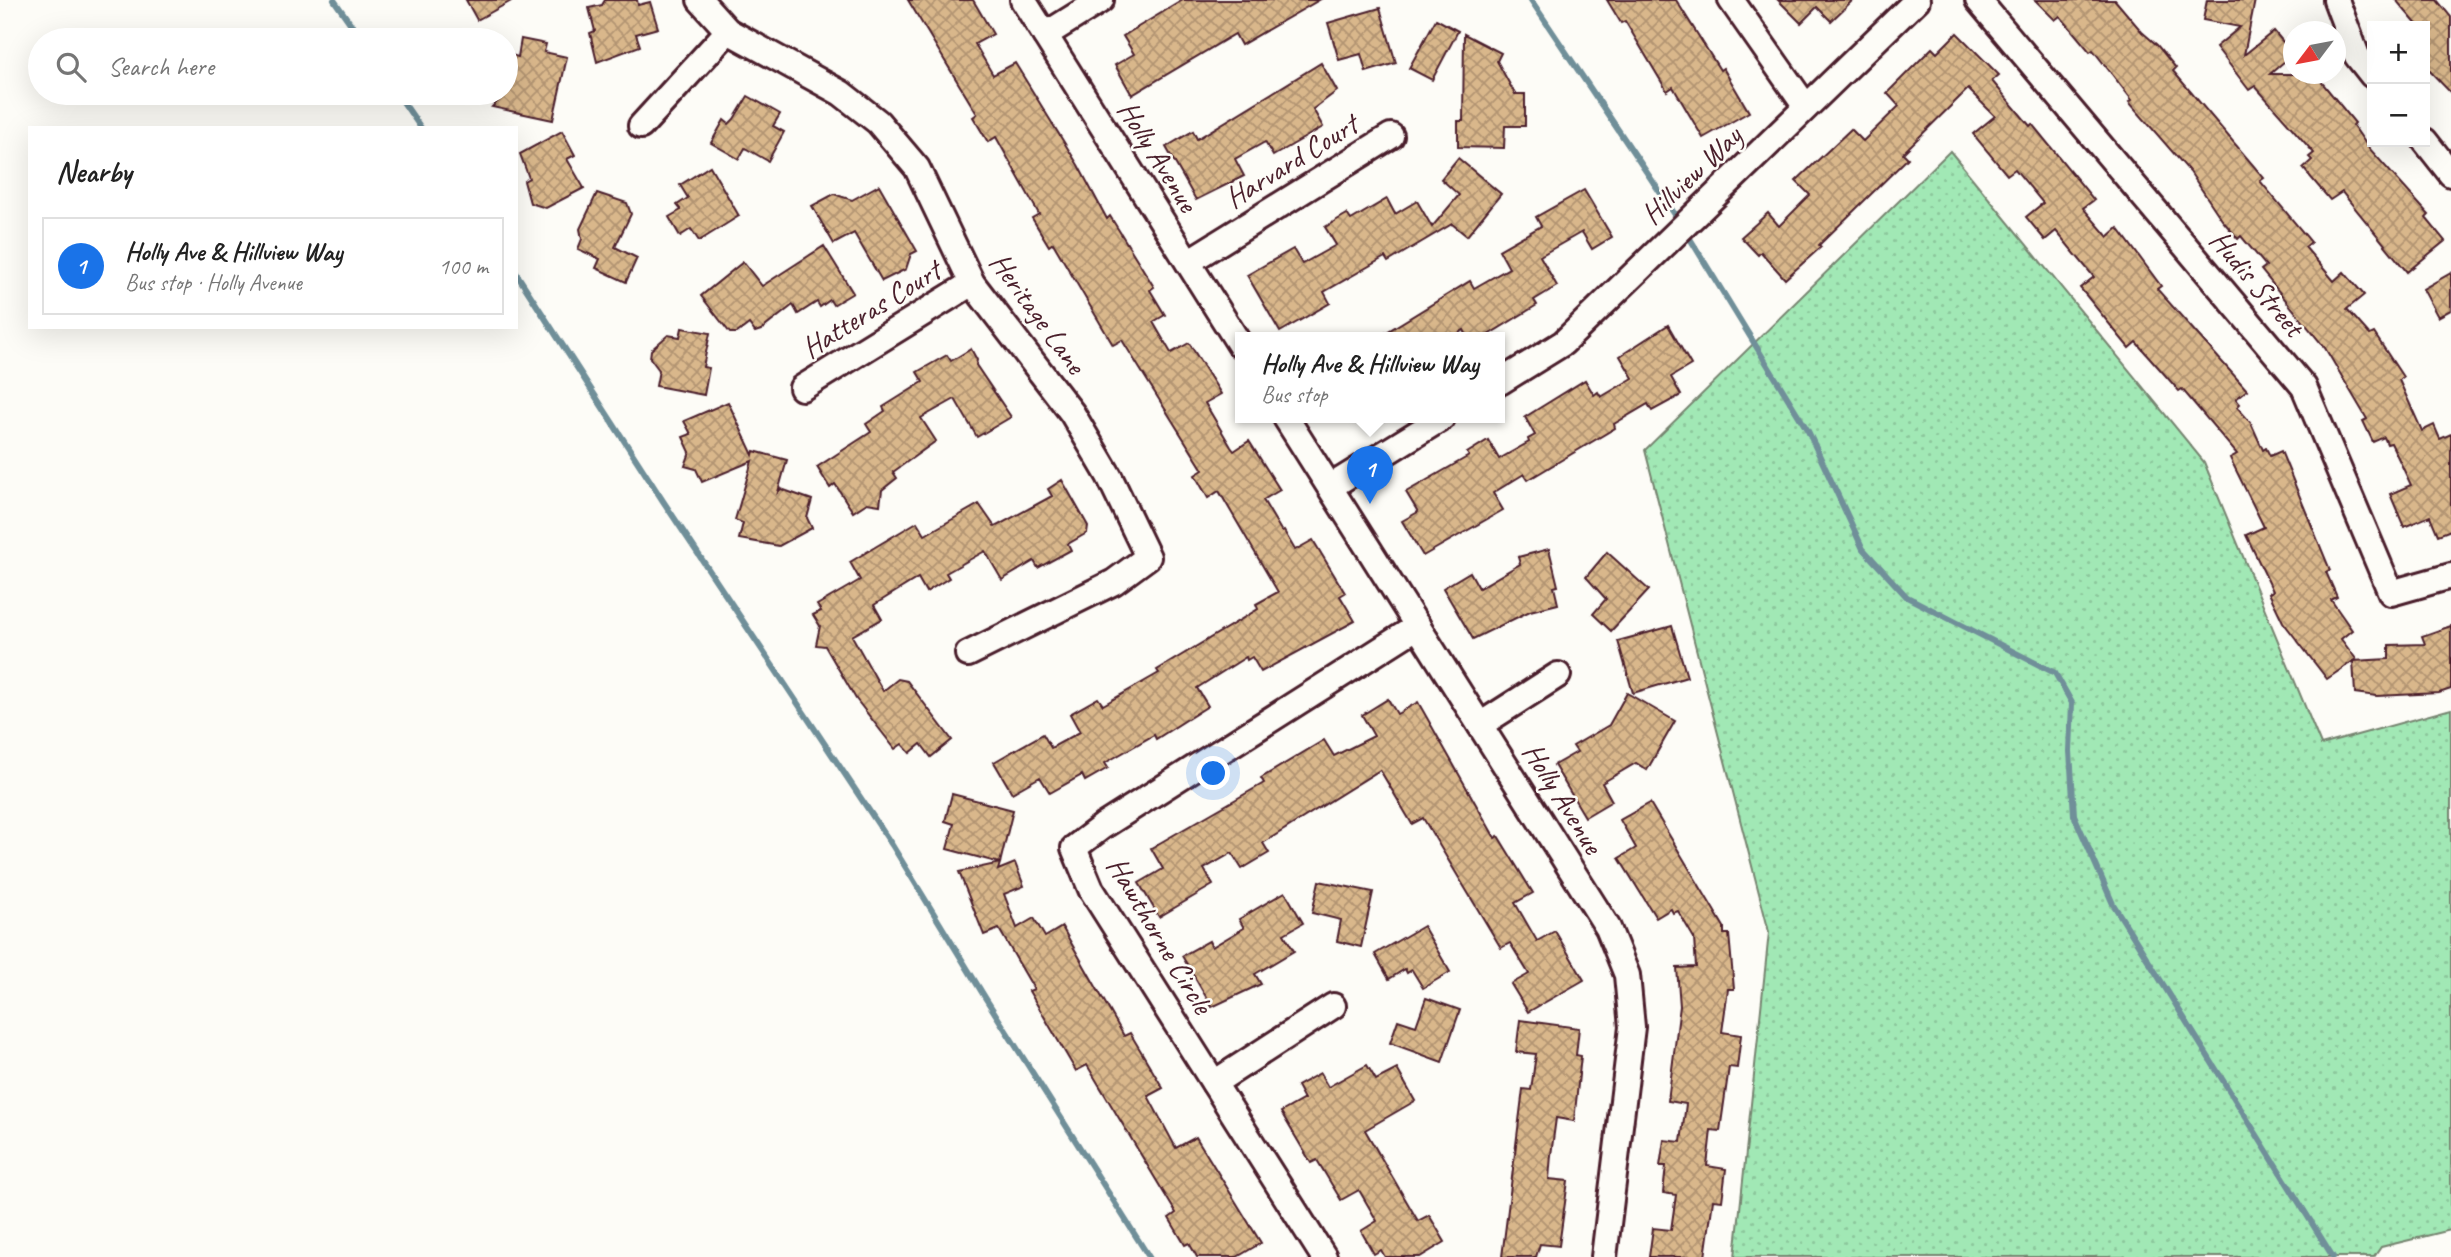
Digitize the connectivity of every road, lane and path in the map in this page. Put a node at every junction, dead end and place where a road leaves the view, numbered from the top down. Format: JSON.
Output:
{"nodes":[{"id":1,"x":700,"y":0,"type":"edge"},
{"id":2,"x":1023,"y":0,"type":"edge"},
{"id":3,"x":1101,"y":0,"type":"edge"},
{"id":4,"x":1731,"y":0,"type":"edge"},
{"id":5,"x":1917,"y":0,"type":"edge"},
{"id":6,"x":1978,"y":0,"type":"edge"},
{"id":7,"x":2336,"y":0,"type":"edge"},
{"id":8,"x":728,"y":31,"type":"junction"},
{"id":9,"x":1045,"y":35,"type":"junction"},
{"id":10,"x":2367,"y":69,"type":"edge"},
{"id":11,"x":1806,"y":107,"type":"junction"},
{"id":12,"x":641,"y":126,"type":"dead end"},
{"id":13,"x":1391,"y":136,"type":"dead end"},
{"id":14,"x":2430,"y":147,"type":"edge"},
{"id":15,"x":2451,"y":174,"type":"edge"},
{"id":16,"x":1188,"y":262,"type":"junction"},
{"id":17,"x":972,"y":283,"type":"junction"},
{"id":18,"x":1235,"y":336,"type":"edge"},
{"id":19,"x":1505,"y":379,"type":"edge"},
{"id":20,"x":802,"y":388,"type":"dead end"},
{"id":21,"x":1289,"y":423,"type":"edge"},
{"id":22,"x":1433,"y":423,"type":"edge"},
{"id":23,"x":1330,"y":487,"type":"junction"},
{"id":24,"x":2451,"y":576,"type":"edge"},
{"id":25,"x":1418,"y":626,"type":"junction"},
{"id":26,"x":968,"y":654,"type":"dead end"},
{"id":27,"x":1558,"y":674,"type":"dead end"},
{"id":28,"x":1480,"y":725,"type":"junction"},
{"id":29,"x":1333,"y":1006,"type":"dead end"},
{"id":30,"x":1214,"y":1083,"type":"junction"},
{"id":31,"x":1324,"y":1257,"type":"edge"},
{"id":32,"x":1604,"y":1257,"type":"edge"}],
"edges":[{"from":1,"to":8,"type":"street","name":"Heritage Lane"},
{"from":2,"to":9,"type":"street","name":"Holly Avenue"},
{"from":3,"to":9,"type":"street"},
{"from":4,"to":11,"type":"street"},
{"from":5,"to":11,"type":"street","name":"Hillview Way"},
{"from":6,"to":24,"type":"street","name":"Hudis Street"},
{"from":7,"to":10,"type":"street"},
{"from":8,"to":12,"type":"street"},
{"from":8,"to":17,"type":"street","name":"Heritage Lane"},
{"from":9,"to":16,"type":"street","name":"Holly Avenue"},
{"from":11,"to":19,"type":"street","name":"Hillview Way"},
{"from":13,"to":16,"type":"street","name":"Harvard Court"},
{"from":14,"to":15,"type":"street"},
{"from":16,"to":18,"type":"street","name":"Holly Avenue"},
{"from":17,"to":20,"type":"street","name":"Hatteras Court"},
{"from":17,"to":26,"type":"street","name":"Heritage Lane"},
{"from":21,"to":23,"type":"street","name":"Holly Avenue"},
{"from":22,"to":23,"type":"street"},
{"from":23,"to":25,"type":"street","name":"Holly Avenue"},
{"from":25,"to":28,"type":"street","name":"Holly Avenue"},
{"from":25,"to":30,"type":"street","name":"Hawthorne Circle"},
{"from":27,"to":28,"type":"street"},
{"from":28,"to":32,"type":"street","name":"Holly Avenue"},
{"from":29,"to":30,"type":"street"},
{"from":30,"to":31,"type":"street","name":"Hawthorne Circle"}]}
